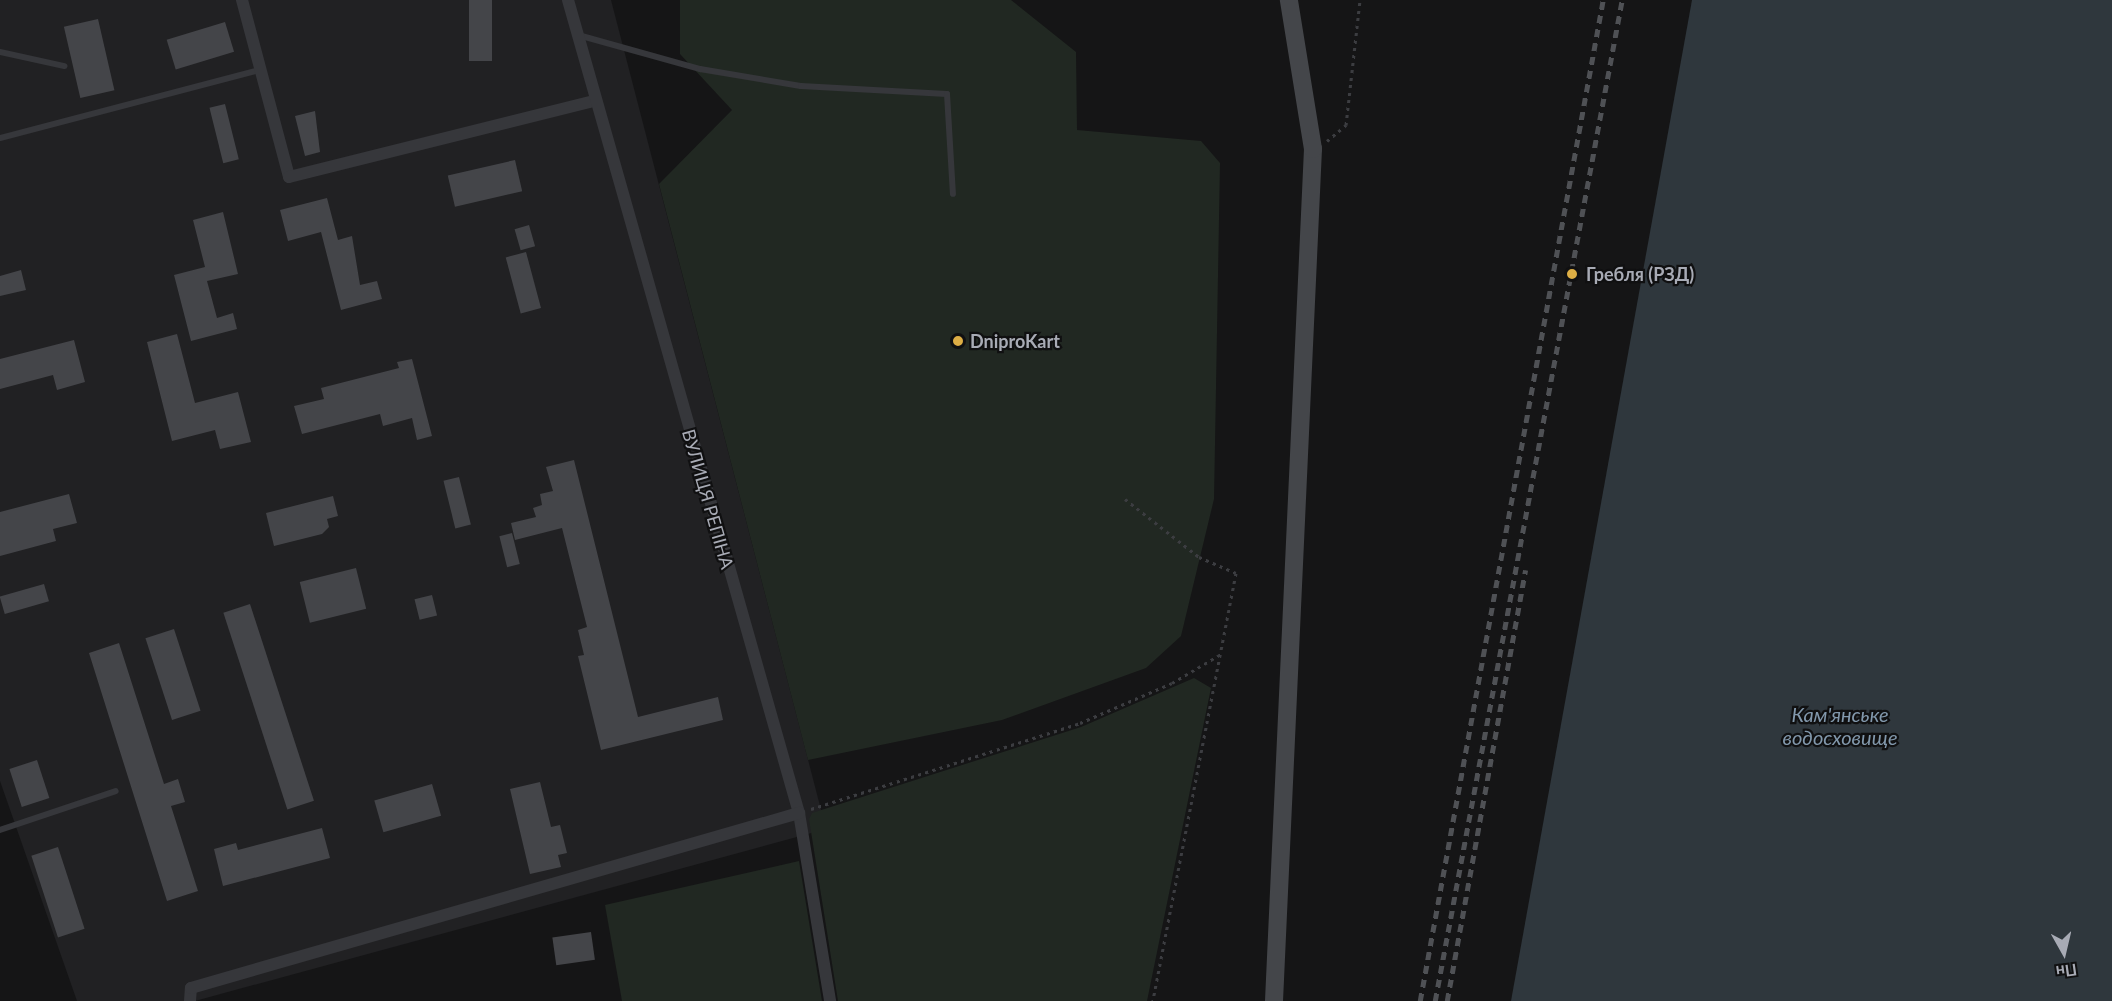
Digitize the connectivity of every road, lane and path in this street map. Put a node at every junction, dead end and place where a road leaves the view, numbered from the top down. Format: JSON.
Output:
{"nodes":[{"id":1,"x":242,"y":0,"type":"edge"},
{"id":2,"x":568,"y":0,"type":"edge"},
{"id":3,"x":1289,"y":0,"type":"edge"},
{"id":4,"x":1360,"y":0,"type":"edge"},
{"id":5,"x":577,"y":35,"type":"junction"},
{"id":6,"x":0,"y":52,"type":"edge"},
{"id":7,"x":64,"y":66,"type":"dead end"},
{"id":8,"x":260,"y":70,"type":"junction"},
{"id":9,"x":593,"y":101,"type":"junction"},
{"id":10,"x":0,"y":138,"type":"edge"},
{"id":11,"x":1313,"y":149,"type":"junction"},
{"id":12,"x":953,"y":194,"type":"dead end"},
{"id":13,"x":1125,"y":499,"type":"dead end"},
{"id":14,"x":1223,"y":653,"type":"junction"},
{"id":15,"x":116,"y":791,"type":"dead end"},
{"id":16,"x":799,"y":813,"type":"junction"},
{"id":17,"x":0,"y":830,"type":"edge"},
{"id":18,"x":190,"y":1001,"type":"edge"},
{"id":19,"x":830,"y":1001,"type":"edge"},
{"id":20,"x":1154,"y":1001,"type":"edge"},
{"id":21,"x":1274,"y":1001,"type":"edge"}],
"edges":[{"from":1,"to":8,"type":"street"},
{"from":2,"to":5,"type":"street","name":"ВУЛИЦЯ РЕПІНА"},
{"from":3,"to":11,"type":"main road"},
{"from":4,"to":11,"type":"path"},
{"from":5,"to":9,"type":"street","name":"ВУЛИЦЯ РЕПІНА"},
{"from":5,"to":12,"type":"lane"},
{"from":6,"to":7,"type":"lane"},
{"from":8,"to":9,"type":"street"},
{"from":8,"to":10,"type":"lane"},
{"from":9,"to":16,"type":"street","name":"ВУЛИЦЯ РЕПІНА"},
{"from":11,"to":21,"type":"main road"},
{"from":13,"to":14,"type":"path"},
{"from":14,"to":16,"type":"path"},
{"from":14,"to":20,"type":"path"},
{"from":15,"to":17,"type":"lane"},
{"from":16,"to":18,"type":"street"},
{"from":16,"to":19,"type":"street","name":"ВУЛИЦЯ РЕПІНА"}]}
